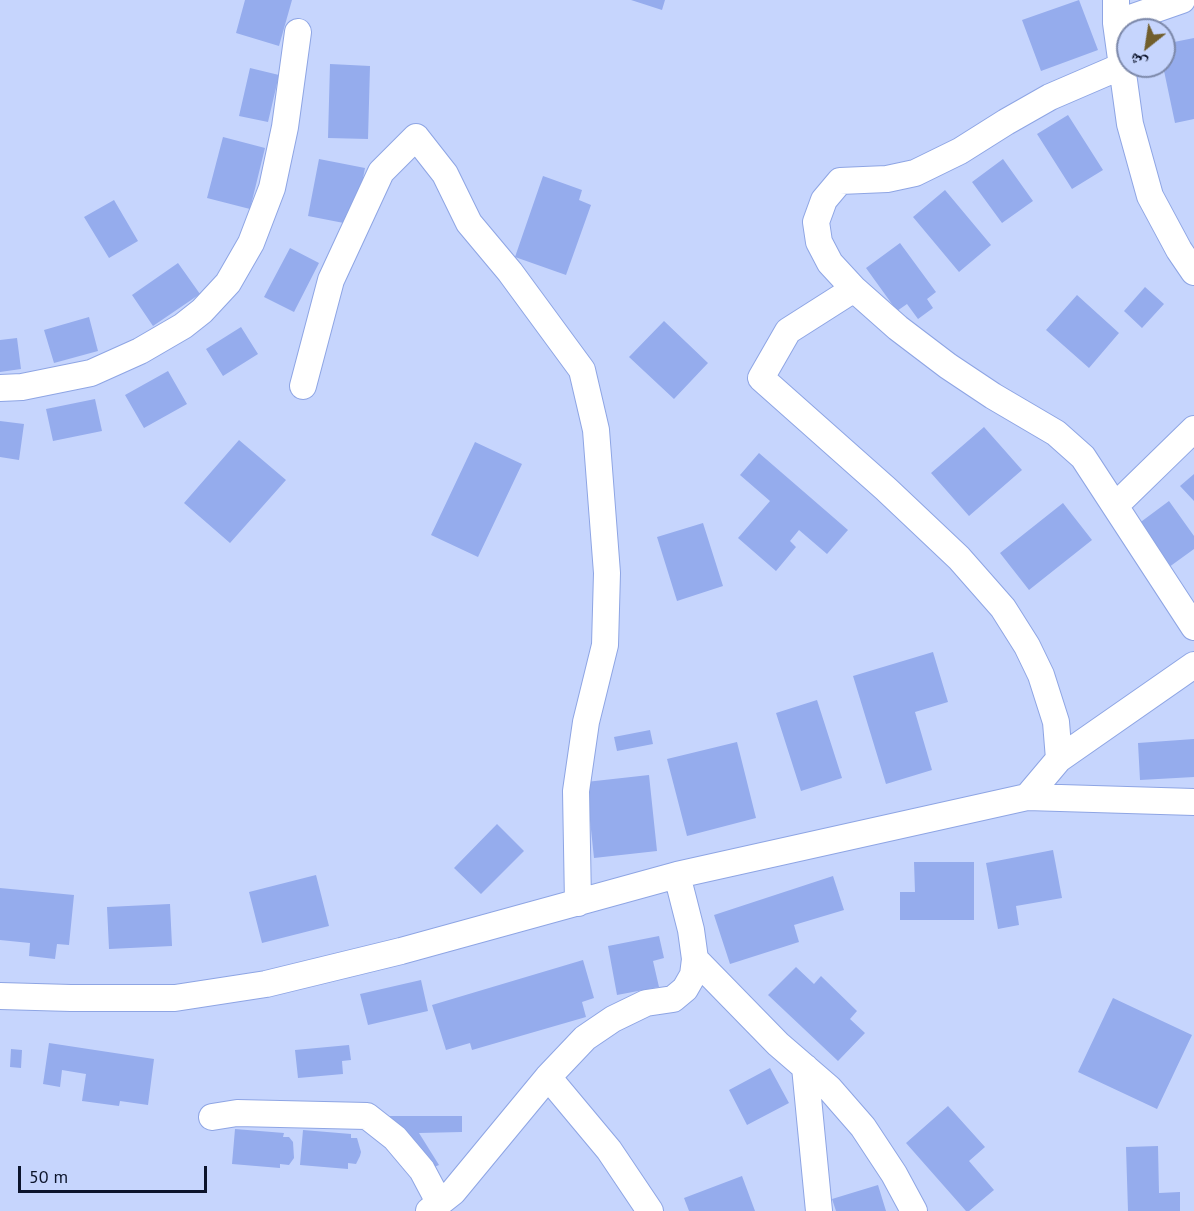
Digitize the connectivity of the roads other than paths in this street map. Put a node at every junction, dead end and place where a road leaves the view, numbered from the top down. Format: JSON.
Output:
{"nodes":[{"id":1,"x":1182,"y":0,"type":"edge"},
{"id":2,"x":1116,"y":11,"type":"edge"},
{"id":3,"x":298,"y":32,"type":"dead end"},
{"id":4,"x":1116,"y":69,"type":"edge"},
{"id":5,"x":1124,"y":78,"type":"edge"},
{"id":6,"x":1194,"y":272,"type":"edge"},
{"id":7,"x":854,"y":289,"type":"junction"},
{"id":8,"x":303,"y":386,"type":"dead end"},
{"id":9,"x":0,"y":388,"type":"edge"},
{"id":10,"x":1194,"y":429,"type":"edge"},
{"id":11,"x":1115,"y":506,"type":"junction"},
{"id":12,"x":1194,"y":627,"type":"edge"},
{"id":13,"x":1194,"y":665,"type":"edge"},
{"id":14,"x":1059,"y":759,"type":"junction"},
{"id":15,"x":1027,"y":797,"type":"junction"},
{"id":16,"x":1194,"y":802,"type":"edge"},
{"id":17,"x":677,"y":874,"type":"junction"},
{"id":18,"x":578,"y":903,"type":"junction"},
{"id":19,"x":695,"y":959,"type":"junction"},
{"id":20,"x":0,"y":996,"type":"edge"},
{"id":21,"x":805,"y":1067,"type":"junction"},
{"id":22,"x":548,"y":1077,"type":"junction"},
{"id":23,"x":212,"y":1117,"type":"dead end"},
{"id":24,"x":894,"y":1174,"type":"junction"},
{"id":25,"x":445,"y":1204,"type":"edge"},
{"id":26,"x":650,"y":1211,"type":"edge"},
{"id":27,"x":819,"y":1211,"type":"edge"},
{"id":28,"x":914,"y":1211,"type":"edge"},
{"id":29,"x":934,"y":1211,"type":"edge"}],
"edges":[{"from":1,"to":2,"type":"street"},
{"from":3,"to":9,"type":"street"},
{"from":4,"to":7,"type":"street"},
{"from":5,"to":6,"type":"street"},
{"from":7,"to":11,"type":"street"},
{"from":7,"to":14,"type":"street"},
{"from":8,"to":18,"type":"street"},
{"from":10,"to":11,"type":"street"},
{"from":11,"to":12,"type":"street"},
{"from":13,"to":14,"type":"street"},
{"from":14,"to":15,"type":"street"},
{"from":15,"to":16,"type":"street"},
{"from":15,"to":17,"type":"street"},
{"from":17,"to":18,"type":"street"},
{"from":17,"to":19,"type":"street"},
{"from":18,"to":20,"type":"street"},
{"from":19,"to":21,"type":"street"},
{"from":19,"to":22,"type":"street"},
{"from":21,"to":24,"type":"street"},
{"from":21,"to":27,"type":"street"},
{"from":22,"to":25,"type":"street"},
{"from":22,"to":26,"type":"street"},
{"from":23,"to":25,"type":"street"},
{"from":24,"to":28,"type":"street"},
{"from":24,"to":29,"type":"street"}]}
